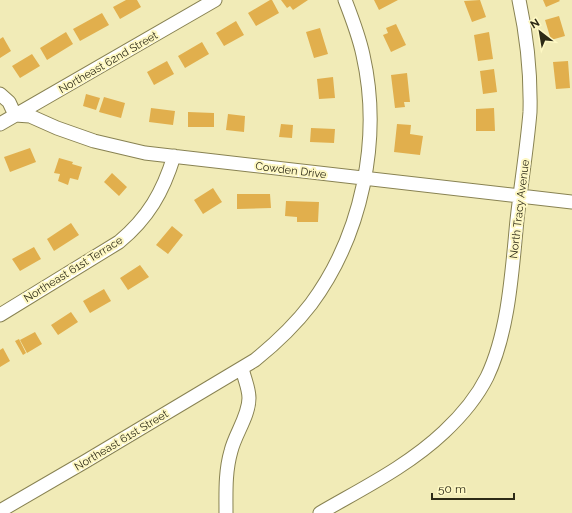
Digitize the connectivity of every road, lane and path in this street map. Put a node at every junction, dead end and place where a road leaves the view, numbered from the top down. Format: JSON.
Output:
{"nodes":[{"id":1,"x":215,"y":0,"type":"edge"},
{"id":2,"x":346,"y":0,"type":"edge"},
{"id":3,"x":519,"y":0,"type":"edge"},
{"id":4,"x":0,"y":94,"type":"edge"},
{"id":5,"x":16,"y":115,"type":"junction"},
{"id":6,"x":0,"y":124,"type":"edge"},
{"id":7,"x":174,"y":156,"type":"junction"},
{"id":8,"x":365,"y":178,"type":"junction"},
{"id":9,"x":520,"y":196,"type":"junction"},
{"id":10,"x":572,"y":202,"type":"edge"},
{"id":11,"x":0,"y":314,"type":"edge"},
{"id":12,"x":242,"y":368,"type":"junction"},
{"id":13,"x":0,"y":511,"type":"edge"},
{"id":14,"x":226,"y":513,"type":"edge"},
{"id":15,"x":320,"y":513,"type":"edge"}],
"edges":[{"from":1,"to":5,"type":"street","name":"Northeast 62nd Street"},
{"from":2,"to":8,"type":"street","name":"Northeast 61st Street"},
{"from":3,"to":9,"type":"street","name":"North Tracy Avenue"},
{"from":4,"to":5,"type":"street"},
{"from":5,"to":6,"type":"street","name":"Northeast 62nd Street"},
{"from":5,"to":7,"type":"street","name":"Cowden Drive"},
{"from":7,"to":8,"type":"street","name":"Cowden Drive"},
{"from":7,"to":11,"type":"street","name":"Northeast 61st Terrace"},
{"from":8,"to":9,"type":"street","name":"Cowden Drive"},
{"from":8,"to":12,"type":"street","name":"Northeast 61st Street"},
{"from":9,"to":10,"type":"street","name":"Cowden Drive"},
{"from":9,"to":15,"type":"street","name":"North Tracy Avenue"},
{"from":12,"to":13,"type":"street","name":"Northeast 61st Street"},
{"from":12,"to":14,"type":"street"}]}
